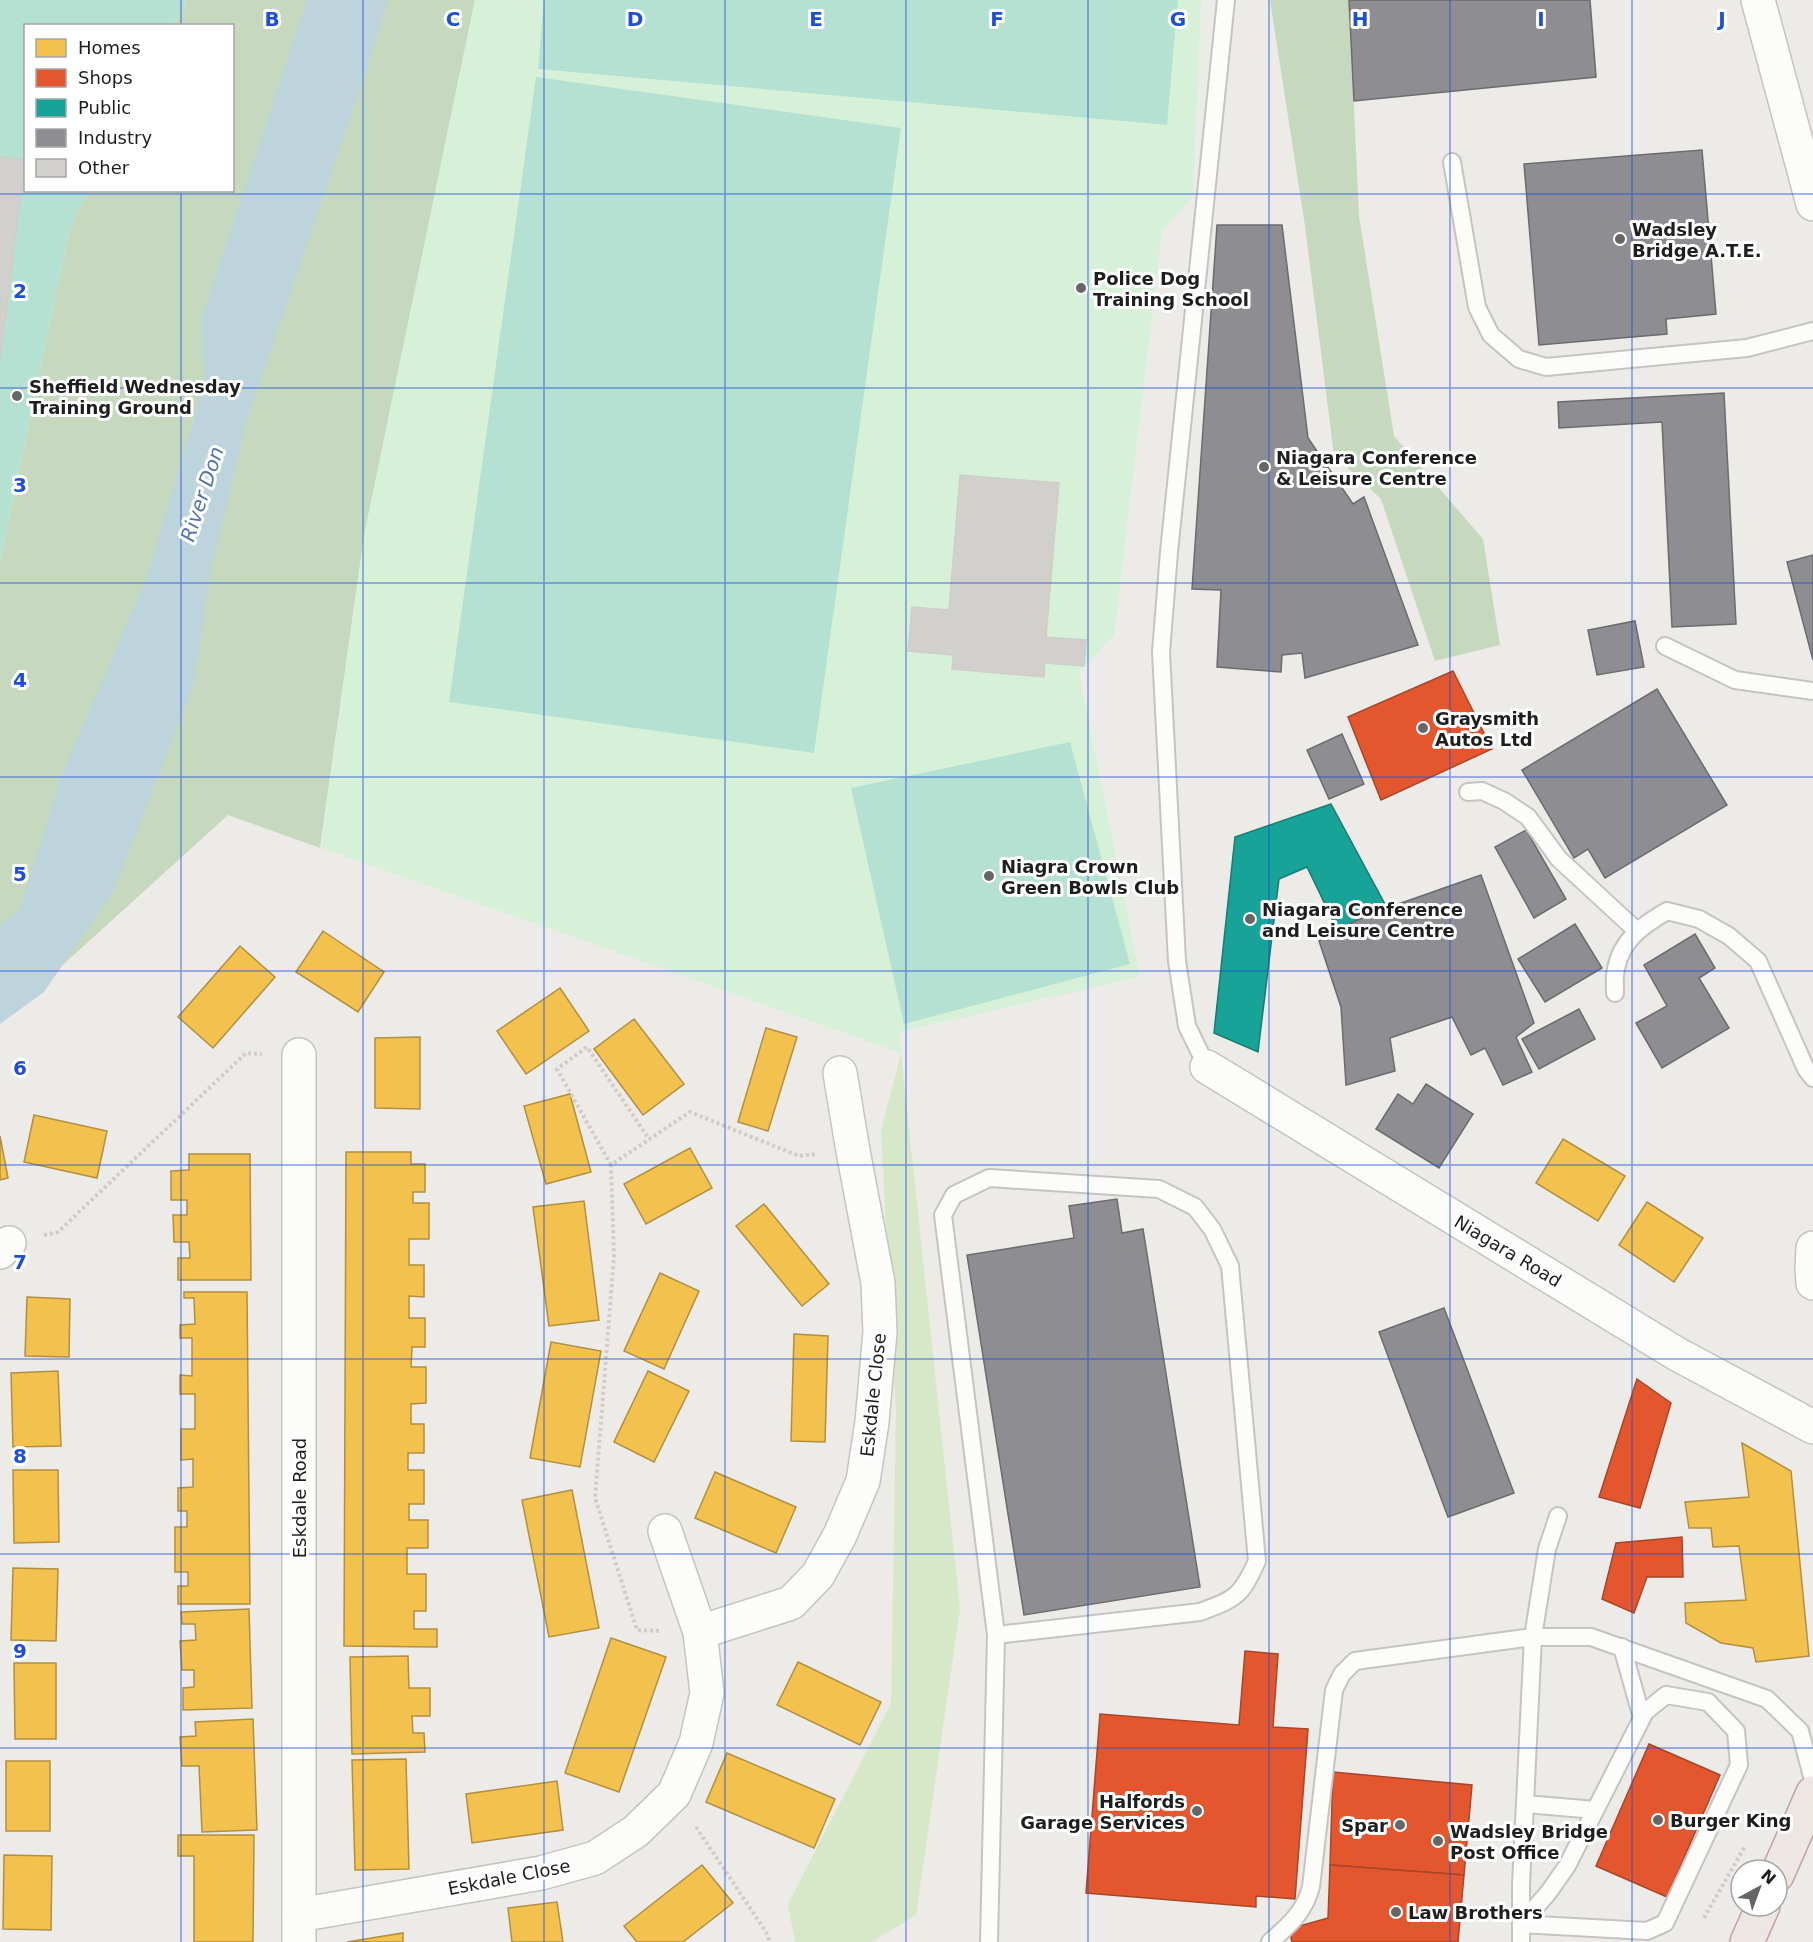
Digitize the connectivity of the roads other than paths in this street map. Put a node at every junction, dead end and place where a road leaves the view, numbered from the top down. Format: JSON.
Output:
{"nodes":[{"id":1,"x":1226,"y":0,"type":"edge"},
{"id":2,"x":1758,"y":0,"type":"edge"},
{"id":3,"x":1452,"y":162,"type":"dead end"},
{"id":4,"x":1813,"y":204,"type":"edge"},
{"id":5,"x":1813,"y":331,"type":"edge"},
{"id":6,"x":1665,"y":646,"type":"dead end"},
{"id":7,"x":1813,"y":691,"type":"edge"},
{"id":8,"x":1468,"y":792,"type":"dead end"},
{"id":9,"x":1637,"y":931,"type":"junction"},
{"id":10,"x":1615,"y":993,"type":"dead end"},
{"id":11,"x":299,"y":1054,"type":"road end"},
{"id":12,"x":1207,"y":1066,"type":"joint"},
{"id":13,"x":840,"y":1073,"type":"dead end"},
{"id":14,"x":1813,"y":1078,"type":"edge"},
{"id":15,"x":1813,"y":1248,"type":"edge"},
{"id":16,"x":1813,"y":1283,"type":"edge"},
{"id":17,"x":1813,"y":1427,"type":"edge"},
{"id":18,"x":1558,"y":1516,"type":"dead end"},
{"id":19,"x":665,"y":1532,"type":"dead end"},
{"id":20,"x":700,"y":1632,"type":"junction"},
{"id":21,"x":996,"y":1635,"type":"junction"},
{"id":22,"x":1533,"y":1637,"type":"junction"},
{"id":23,"x":1622,"y":1647,"type":"junction"},
{"id":24,"x":1642,"y":1718,"type":"junction"},
{"id":25,"x":1813,"y":1780,"type":"edge"},
{"id":26,"x":1813,"y":1793,"type":"edge"},
{"id":27,"x":1526,"y":1804,"type":"junction"},
{"id":28,"x":1595,"y":1810,"type":"junction"},
{"id":29,"x":1784,"y":1858,"type":"edge"},
{"id":30,"x":1758,"y":1918,"type":"edge"},
{"id":31,"x":1521,"y":1924,"type":"junction"},
{"id":32,"x":299,"y":1928,"type":"edge"},
{"id":33,"x":989,"y":1942,"type":"edge"},
{"id":34,"x":1270,"y":1942,"type":"edge"},
{"id":35,"x":1521,"y":1942,"type":"edge"},
{"id":36,"x":1747,"y":1942,"type":"edge"}],
"edges":[{"from":1,"to":12,"type":"lane"},
{"from":2,"to":4,"type":"street"},
{"from":3,"to":5,"type":"lane"},
{"from":6,"to":7,"type":"lane"},
{"from":8,"to":9,"type":"lane"},
{"from":9,"to":10,"type":"lane"},
{"from":9,"to":14,"type":"lane"},
{"from":11,"to":32,"type":"street","name":"Eskdale Road"},
{"from":12,"to":17,"type":"street","name":"Niagara Road"},
{"from":13,"to":20,"type":"street","name":"Eskdale Close"},
{"from":15,"to":16,"type":"street"},
{"from":18,"to":22,"type":"lane"},
{"from":19,"to":20,"type":"street","name":"Eskdale Close"},
{"from":20,"to":32,"type":"street","name":"Eskdale Close"},
{"from":21,"to":21,"type":"lane"},
{"from":21,"to":33,"type":"lane"},
{"from":22,"to":23,"type":"lane"},
{"from":22,"to":27,"type":"lane"},
{"from":22,"to":34,"type":"lane"},
{"from":23,"to":24,"type":"lane"},
{"from":23,"to":25,"type":"lane"},
{"from":24,"to":28,"type":"lane"},
{"from":24,"to":31,"type":"lane"},
{"from":26,"to":29,"type":"highway"},
{"from":27,"to":28,"type":"lane"},
{"from":27,"to":31,"type":"lane"},
{"from":28,"to":31,"type":"lane"},
{"from":30,"to":36,"type":"highway"},
{"from":31,"to":35,"type":"lane"}]}
